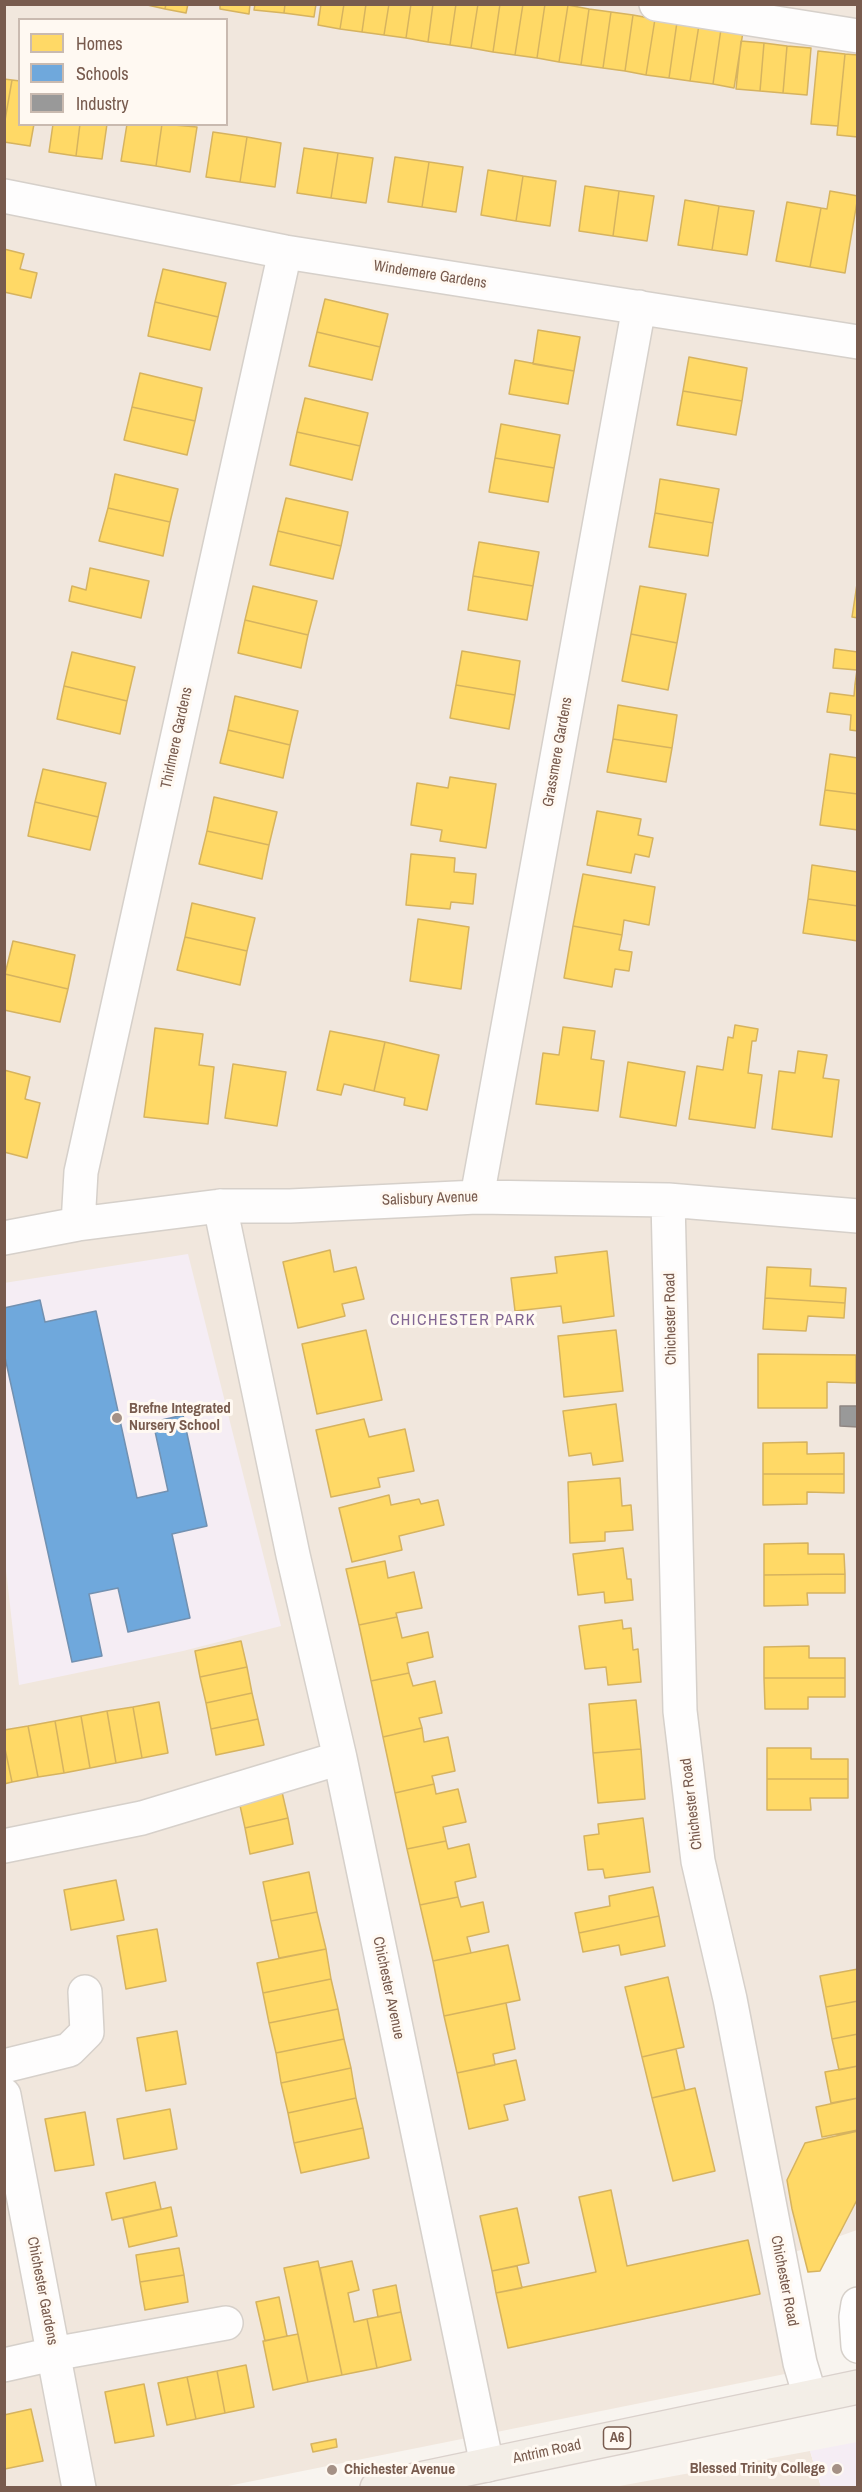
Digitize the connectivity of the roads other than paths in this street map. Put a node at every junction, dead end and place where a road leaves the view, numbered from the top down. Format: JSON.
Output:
{"nodes":[{"id":1,"x":656,"y":4,"type":"edge"},
{"id":2,"x":799,"y":16,"type":"edge"},
{"id":3,"x":858,"y":36,"type":"edge"},
{"id":4,"x":4,"y":196,"type":"edge"},
{"id":5,"x":285,"y":252,"type":"junction"},
{"id":6,"x":639,"y":308,"type":"junction"},
{"id":7,"x":858,"y":342,"type":"edge"},
{"id":8,"x":477,"y":1197,"type":"junction"},
{"id":9,"x":668,"y":1200,"type":"junction"},
{"id":10,"x":220,"y":1206,"type":"junction"},
{"id":11,"x":858,"y":1216,"type":"edge"},
{"id":12,"x":78,"y":1224,"type":"junction"},
{"id":13,"x":4,"y":1239,"type":"edge"},
{"id":14,"x":340,"y":1758,"type":"junction"},
{"id":15,"x":4,"y":1846,"type":"edge"},
{"id":16,"x":85,"y":1992,"type":"dead end"},
{"id":17,"x":4,"y":2066,"type":"edge"},
{"id":18,"x":4,"y":2095,"type":"edge"},
{"id":19,"x":858,"y":2304,"type":"edge"},
{"id":20,"x":226,"y":2323,"type":"dead end"},
{"id":21,"x":858,"y":2346,"type":"edge"},
{"id":22,"x":53,"y":2354,"type":"junction"},
{"id":23,"x":4,"y":2365,"type":"edge"},
{"id":24,"x":858,"y":2387,"type":"edge"},
{"id":25,"x":810,"y":2396,"type":"junction"},
{"id":26,"x":487,"y":2465,"type":"junction"},
{"id":27,"x":79,"y":2487,"type":"edge"},
{"id":28,"x":377,"y":2487,"type":"edge"}],
"edges":[{"from":1,"to":2,"type":"street"},
{"from":2,"to":3,"type":"street"},
{"from":4,"to":5,"type":"street","name":"Windemere Gardens"},
{"from":5,"to":6,"type":"street","name":"Windemere Gardens"},
{"from":5,"to":12,"type":"street","name":"Thirlmere Gardens"},
{"from":6,"to":7,"type":"street","name":"Windemere Gardens"},
{"from":6,"to":8,"type":"street","name":"Grassmere Gardens"},
{"from":8,"to":9,"type":"street","name":"Salisbury Avenue"},
{"from":8,"to":10,"type":"street","name":"Salisbury Avenue"},
{"from":9,"to":11,"type":"street","name":"Salisbury Avenue"},
{"from":9,"to":25,"type":"street","name":"Chichester Road"},
{"from":10,"to":12,"type":"street","name":"Salisbury Avenue"},
{"from":10,"to":14,"type":"street","name":"Chichester Avenue"},
{"from":12,"to":13,"type":"street","name":"Salisbury Avenue"},
{"from":14,"to":15,"type":"street"},
{"from":14,"to":26,"type":"street","name":"Chichester Avenue"},
{"from":16,"to":17,"type":"street"},
{"from":18,"to":22,"type":"street","name":"Chichester Gardens"},
{"from":19,"to":21,"type":"street"},
{"from":20,"to":22,"type":"street"},
{"from":22,"to":23,"type":"street"},
{"from":22,"to":27,"type":"street","name":"Chichester Gardens"},
{"from":24,"to":25,"type":"main road","name":"Antrim Road","number":"A6"},
{"from":25,"to":26,"type":"main road","name":"Antrim Road","number":"A6"},
{"from":26,"to":28,"type":"main road","name":"Antrim Road","number":"A6"}]}
